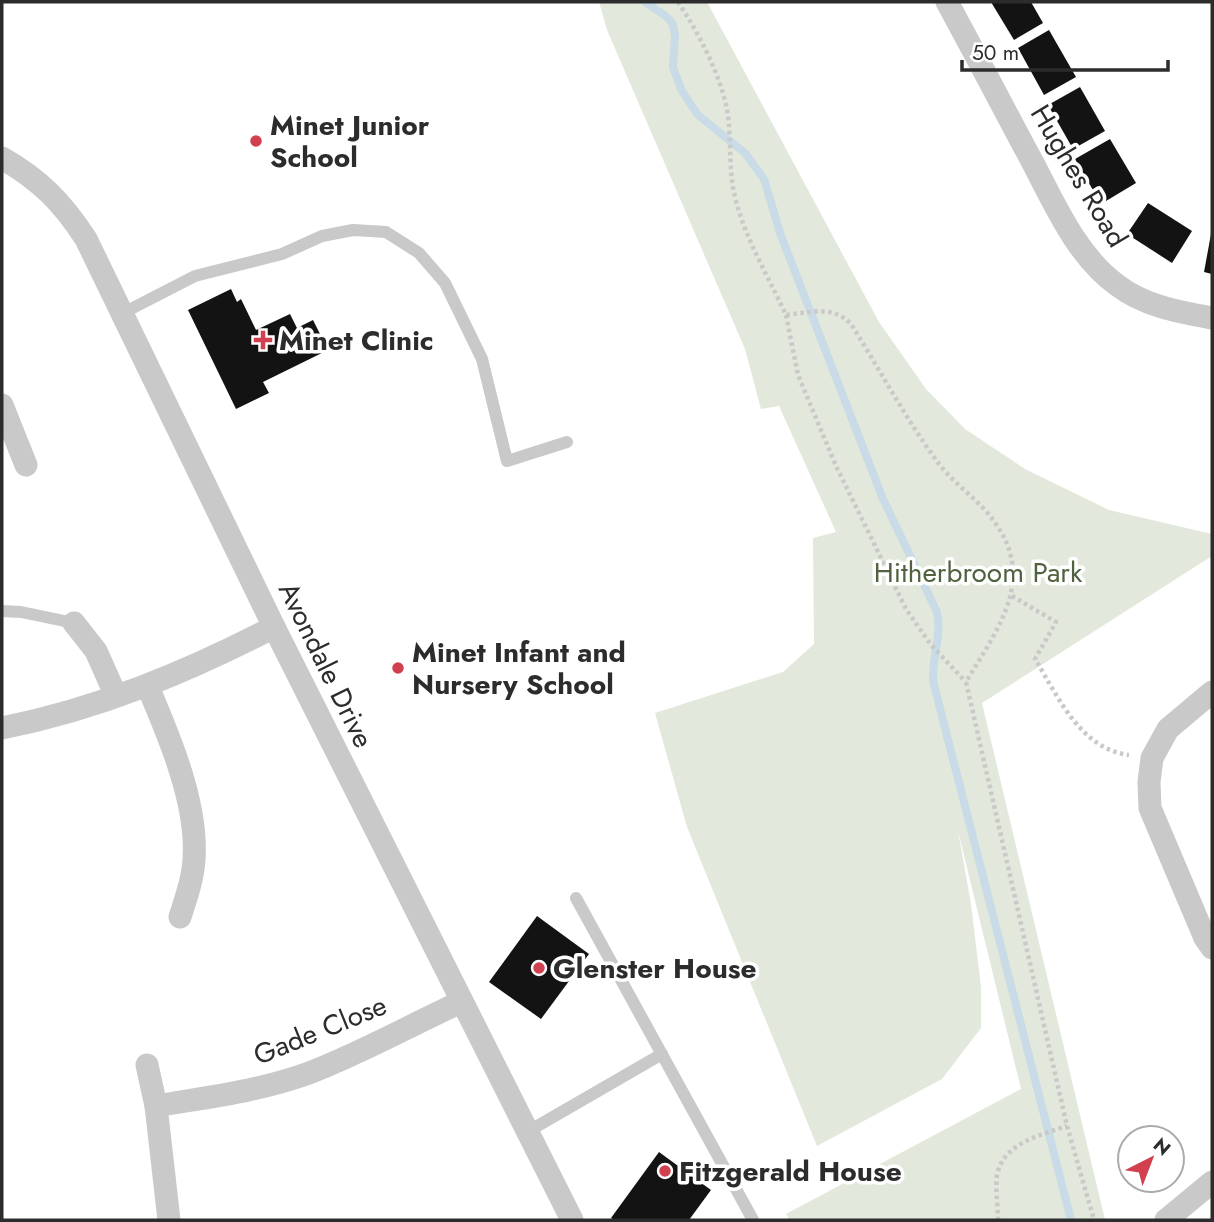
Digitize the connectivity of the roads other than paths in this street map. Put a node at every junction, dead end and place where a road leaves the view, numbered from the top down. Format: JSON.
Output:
{"nodes":[{"id":1,"x":947,"y":2,"type":"edge"},
{"id":2,"x":3,"y":162,"type":"edge"},
{"id":3,"x":123,"y":313,"type":"junction"},
{"id":4,"x":1212,"y":318,"type":"edge"},
{"id":5,"x":2,"y":405,"type":"edge"},
{"id":6,"x":8,"y":436,"type":"edge"},
{"id":7,"x":567,"y":442,"type":"dead end"},
{"id":8,"x":26,"y":466,"type":"dead end"},
{"id":9,"x":2,"y":611,"type":"edge"},
{"id":10,"x":74,"y":623,"type":"joint"},
{"id":11,"x":274,"y":627,"type":"junction"},
{"id":12,"x":148,"y":687,"type":"junction"},
{"id":13,"x":1212,"y":692,"type":"edge"},
{"id":14,"x":116,"y":696,"type":"junction"},
{"id":15,"x":2,"y":729,"type":"edge"},
{"id":16,"x":576,"y":898,"type":"dead end"},
{"id":17,"x":180,"y":917,"type":"dead end"},
{"id":18,"x":1212,"y":948,"type":"edge"},
{"id":19,"x":461,"y":1002,"type":"junction"},
{"id":20,"x":662,"y":1054,"type":"junction"},
{"id":21,"x":147,"y":1065,"type":"dead end"},
{"id":22,"x":156,"y":1106,"type":"junction"},
{"id":23,"x":527,"y":1132,"type":"junction"},
{"id":24,"x":1212,"y":1182,"type":"edge"},
{"id":25,"x":169,"y":1220,"type":"edge"},
{"id":26,"x":572,"y":1220,"type":"edge"},
{"id":27,"x":752,"y":1220,"type":"edge"},
{"id":28,"x":1166,"y":1220,"type":"edge"}],
"edges":[{"from":1,"to":4,"type":"street","name":"Hughes Road"},
{"from":2,"to":3,"type":"street","name":"Avondale Drive"},
{"from":3,"to":7,"type":"lane"},
{"from":3,"to":11,"type":"street","name":"Avondale Drive"},
{"from":5,"to":6,"type":"street"},
{"from":6,"to":8,"type":"street"},
{"from":9,"to":10,"type":"lane"},
{"from":10,"to":14,"type":"street"},
{"from":11,"to":12,"type":"street"},
{"from":11,"to":19,"type":"street","name":"Avondale Drive"},
{"from":12,"to":14,"type":"street"},
{"from":12,"to":17,"type":"street"},
{"from":13,"to":18,"type":"street"},
{"from":14,"to":15,"type":"street"},
{"from":16,"to":20,"type":"lane"},
{"from":19,"to":22,"type":"street","name":"Gade Close"},
{"from":19,"to":23,"type":"street","name":"Avondale Drive"},
{"from":20,"to":23,"type":"lane"},
{"from":20,"to":27,"type":"lane"},
{"from":21,"to":22,"type":"street"},
{"from":22,"to":25,"type":"street"},
{"from":23,"to":26,"type":"street","name":"Avondale Drive"},
{"from":24,"to":28,"type":"street"}]}
